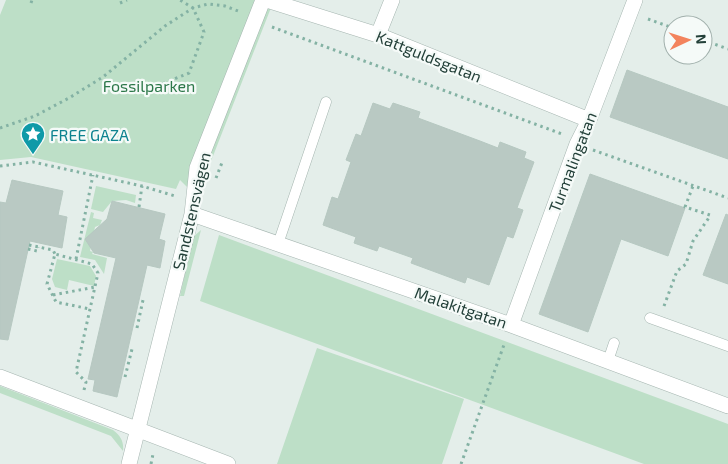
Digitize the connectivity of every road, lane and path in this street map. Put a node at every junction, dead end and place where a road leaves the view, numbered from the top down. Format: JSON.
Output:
{"nodes":[{"id":1,"x":127,"y":0,"type":"edge"},
{"id":2,"x":180,"y":0,"type":"edge"},
{"id":3,"x":263,"y":0,"type":"edge"},
{"id":4,"x":267,"y":0,"type":"edge"},
{"id":5,"x":392,"y":0,"type":"edge"},
{"id":6,"x":635,"y":0,"type":"edge"},
{"id":7,"x":120,"y":3,"type":"dead end"},
{"id":8,"x":193,"y":8,"type":"junction"},
{"id":9,"x":642,"y":17,"type":"dead end"},
{"id":10,"x":255,"y":18,"type":"junction"},
{"id":11,"x":663,"y":24,"type":"edge"},
{"id":12,"x":269,"y":26,"type":"dead end"},
{"id":13,"x":378,"y":35,"type":"junction"},
{"id":14,"x":713,"y":44,"type":"edge"},
{"id":15,"x":728,"y":49,"type":"edge"},
{"id":16,"x":157,"y":86,"type":"dead end"},
{"id":17,"x":326,"y":102,"type":"dead end"},
{"id":18,"x":589,"y":120,"type":"junction"},
{"id":19,"x":0,"y":128,"type":"edge"},
{"id":20,"x":577,"y":144,"type":"junction"},
{"id":21,"x":224,"y":157,"type":"dead end"},
{"id":22,"x":0,"y":166,"type":"edge"},
{"id":23,"x":93,"y":175,"type":"junction"},
{"id":24,"x":214,"y":185,"type":"dead end"},
{"id":25,"x":142,"y":186,"type":"junction"},
{"id":26,"x":694,"y":186,"type":"junction"},
{"id":27,"x":728,"y":198,"type":"edge"},
{"id":28,"x":139,"y":208,"type":"dead end"},
{"id":29,"x":192,"y":214,"type":"junction"},
{"id":30,"x":278,"y":244,"type":"junction"},
{"id":31,"x":28,"y":247,"type":"dead end"},
{"id":32,"x":55,"y":254,"type":"junction"},
{"id":33,"x":76,"y":259,"type":"junction"},
{"id":34,"x":95,"y":287,"type":"junction"},
{"id":35,"x":53,"y":295,"type":"junction"},
{"id":36,"x":143,"y":300,"type":"dead end"},
{"id":37,"x":90,"y":309,"type":"junction"},
{"id":38,"x":655,"y":319,"type":"joint"},
{"id":39,"x":511,"y":325,"type":"junction"},
{"id":40,"x":136,"y":328,"type":"dead end"},
{"id":41,"x":614,"y":343,"type":"dead end"},
{"id":42,"x":728,"y":346,"type":"edge"},
{"id":43,"x":132,"y":349,"type":"dead end"},
{"id":44,"x":608,"y":361,"type":"junction"},
{"id":45,"x":0,"y":377,"type":"edge"},
{"id":46,"x":126,"y":377,"type":"dead end"},
{"id":47,"x":728,"y":406,"type":"edge"},
{"id":48,"x":80,"y":408,"type":"junction"},
{"id":49,"x":137,"y":429,"type":"junction"},
{"id":50,"x":128,"y":464,"type":"edge"},
{"id":51,"x":228,"y":464,"type":"edge"},
{"id":52,"x":461,"y":464,"type":"edge"}],
"edges":[{"from":1,"to":7,"type":"path"},
{"from":2,"to":8,"type":"path"},
{"from":3,"to":10,"type":"street","name":"Sandstensvägen"},
{"from":4,"to":13,"type":"street","name":"Kattguldsgatan"},
{"from":5,"to":13,"type":"street"},
{"from":6,"to":18,"type":"street","name":"Turmalingatan"},
{"from":8,"to":10,"type":"path"},
{"from":8,"to":16,"type":"path"},
{"from":8,"to":19,"type":"path"},
{"from":9,"to":11,"type":"path"},
{"from":10,"to":29,"type":"street","name":"Sandstensvägen"},
{"from":12,"to":20,"type":"path"},
{"from":13,"to":18,"type":"street","name":"Kattguldsgatan"},
{"from":14,"to":15,"type":"path"},
{"from":17,"to":30,"type":"lane"},
{"from":18,"to":20,"type":"street","name":"Turmalingatan"},
{"from":20,"to":26,"type":"path"},
{"from":20,"to":39,"type":"street","name":"Turmalingatan"},
{"from":21,"to":24,"type":"path"},
{"from":22,"to":23,"type":"path"},
{"from":23,"to":25,"type":"path"},
{"from":23,"to":33,"type":"path"},
{"from":25,"to":28,"type":"path"},
{"from":25,"to":29,"type":"path"},
{"from":26,"to":27,"type":"path"},
{"from":26,"to":38,"type":"path"},
{"from":29,"to":30,"type":"street","name":"Malakitgatan"},
{"from":29,"to":49,"type":"street","name":"Sandstensvägen"},
{"from":30,"to":39,"type":"street","name":"Malakitgatan"},
{"from":31,"to":32,"type":"path"},
{"from":32,"to":33,"type":"path"},
{"from":32,"to":35,"type":"path"},
{"from":33,"to":34,"type":"path"},
{"from":34,"to":35,"type":"path"},
{"from":34,"to":37,"type":"path"},
{"from":35,"to":37,"type":"path"},
{"from":36,"to":40,"type":"path"},
{"from":37,"to":48,"type":"path"},
{"from":38,"to":42,"type":"lane"},
{"from":39,"to":44,"type":"street","name":"Malakitgatan"},
{"from":39,"to":52,"type":"path"},
{"from":41,"to":44,"type":"lane"},
{"from":43,"to":46,"type":"path"},
{"from":44,"to":47,"type":"street","name":"Malakitgatan"},
{"from":45,"to":48,"type":"street"},
{"from":48,"to":49,"type":"street"},
{"from":49,"to":50,"type":"street","name":"Sandstensvägen"},
{"from":49,"to":51,"type":"street"}]}
